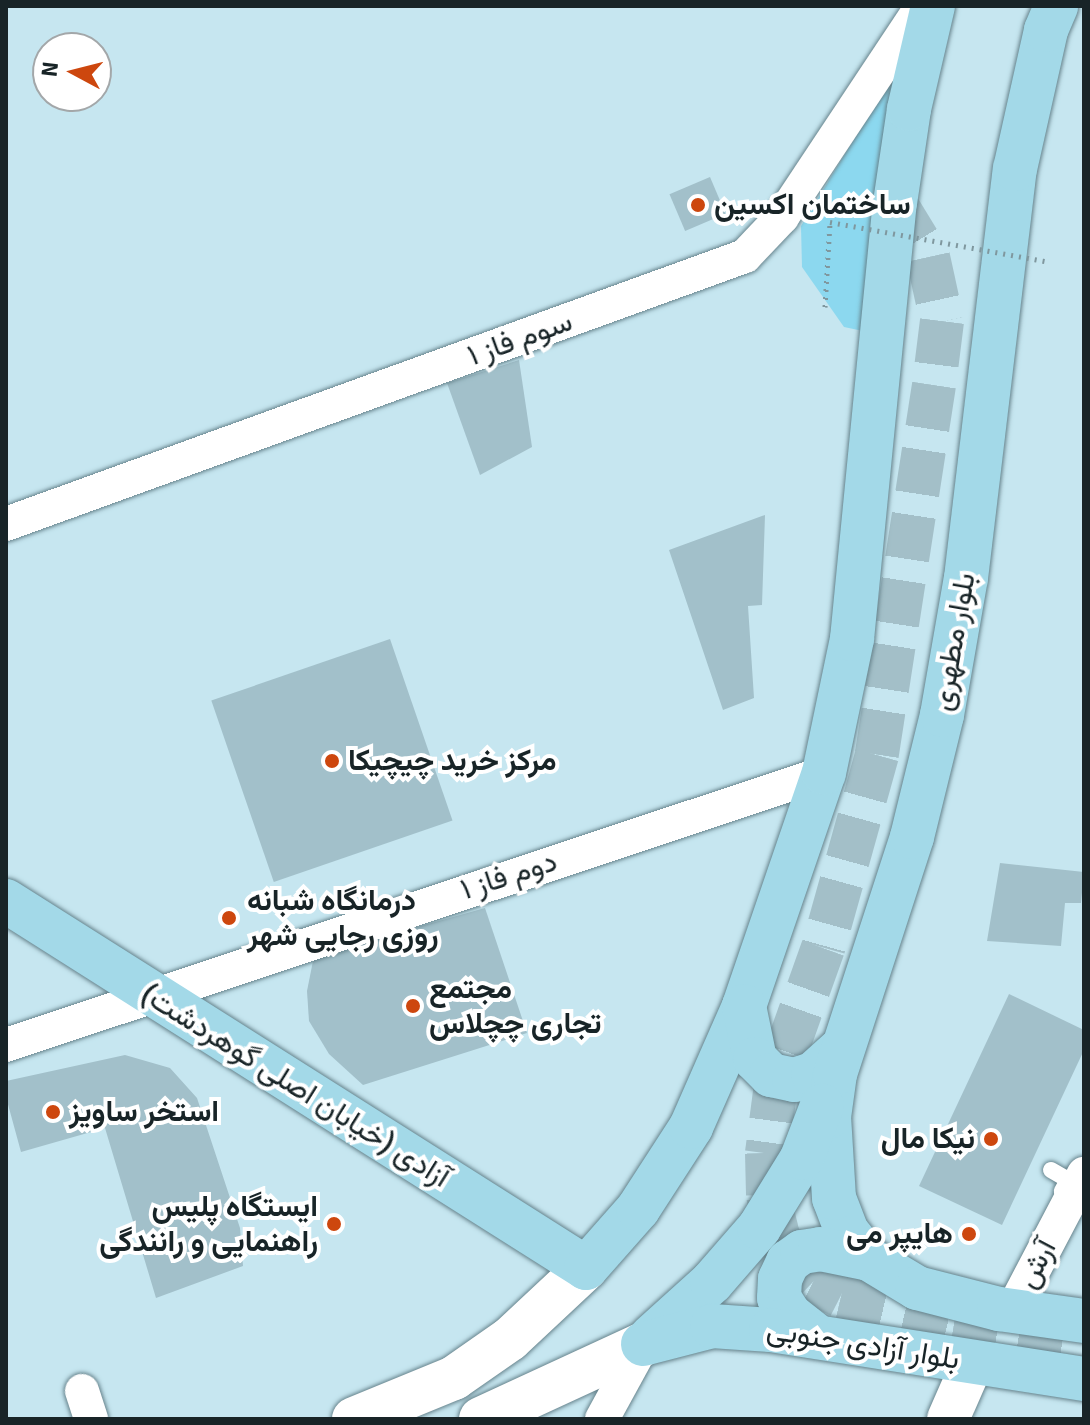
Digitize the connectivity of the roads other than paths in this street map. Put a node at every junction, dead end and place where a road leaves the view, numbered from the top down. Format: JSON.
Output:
{"nodes":[{"id":1,"x":922,"y":6,"type":"edge"},
{"id":2,"x":933,"y":6,"type":"edge"},
{"id":3,"x":1056,"y":6,"type":"edge"},
{"id":4,"x":6,"y":524,"type":"edge"},
{"id":5,"x":824,"y":773,"type":"junction"},
{"id":6,"x":6,"y":901,"type":"edge"},
{"id":7,"x":148,"y":994,"type":"junction"},
{"id":8,"x":744,"y":1006,"type":"junction"},
{"id":9,"x":6,"y":1045,"type":"edge"},
{"id":10,"x":838,"y":1061,"type":"junction"},
{"id":11,"x":1068,"y":1172,"type":"edge"},
{"id":12,"x":869,"y":1259,"type":"junction"},
{"id":13,"x":586,"y":1268,"type":"junction"},
{"id":14,"x":1006,"y":1310,"type":"junction"},
{"id":15,"x":1084,"y":1321,"type":"edge"},
{"id":16,"x":813,"y":1333,"type":"junction"},
{"id":17,"x":643,"y":1344,"type":"junction"},
{"id":18,"x":973,"y":1362,"type":"junction"},
{"id":19,"x":1084,"y":1379,"type":"edge"},
{"id":20,"x":354,"y":1419,"type":"edge"},
{"id":21,"x":481,"y":1419,"type":"edge"},
{"id":22,"x":602,"y":1419,"type":"edge"},
{"id":23,"x":948,"y":1419,"type":"edge"}],
"edges":[{"from":1,"to":4,"type":"street","name":"سوم فاز ۱"},
{"from":2,"to":5,"type":"main road"},
{"from":3,"to":10,"type":"main road","name":"بلوار مطهری"},
{"from":5,"to":7,"type":"street","name":"دوم فاز ۱"},
{"from":5,"to":8,"type":"main road"},
{"from":6,"to":7,"type":"main road","name":"آزادی (خیابان اصلی گوهردشت)"},
{"from":7,"to":9,"type":"street","name":"دوم فاز ۱"},
{"from":7,"to":13,"type":"main road","name":"آزادی (خیابان اصلی گوهردشت)"},
{"from":8,"to":10,"type":"main road"},
{"from":8,"to":13,"type":"main road"},
{"from":10,"to":12,"type":"main road","name":"بلوار مطهری"},
{"from":10,"to":17,"type":"main road"},
{"from":11,"to":14,"type":"street","name":"آرش"},
{"from":12,"to":14,"type":"main road","name":"بلوار آزادی جنوبی"},
{"from":12,"to":16,"type":"main road"},
{"from":13,"to":20,"type":"main road"},
{"from":14,"to":15,"type":"main road","name":"بلوار آزادی جنوبی"},
{"from":16,"to":17,"type":"main road","name":"بلوار آزادی جنوبی"},
{"from":16,"to":18,"type":"main road","name":"بلوار آزادی جنوبی"},
{"from":17,"to":21,"type":"main road"},
{"from":17,"to":22,"type":"street"},
{"from":18,"to":19,"type":"main road","name":"بلوار آزادی جنوبی"},
{"from":18,"to":23,"type":"street"}]}
